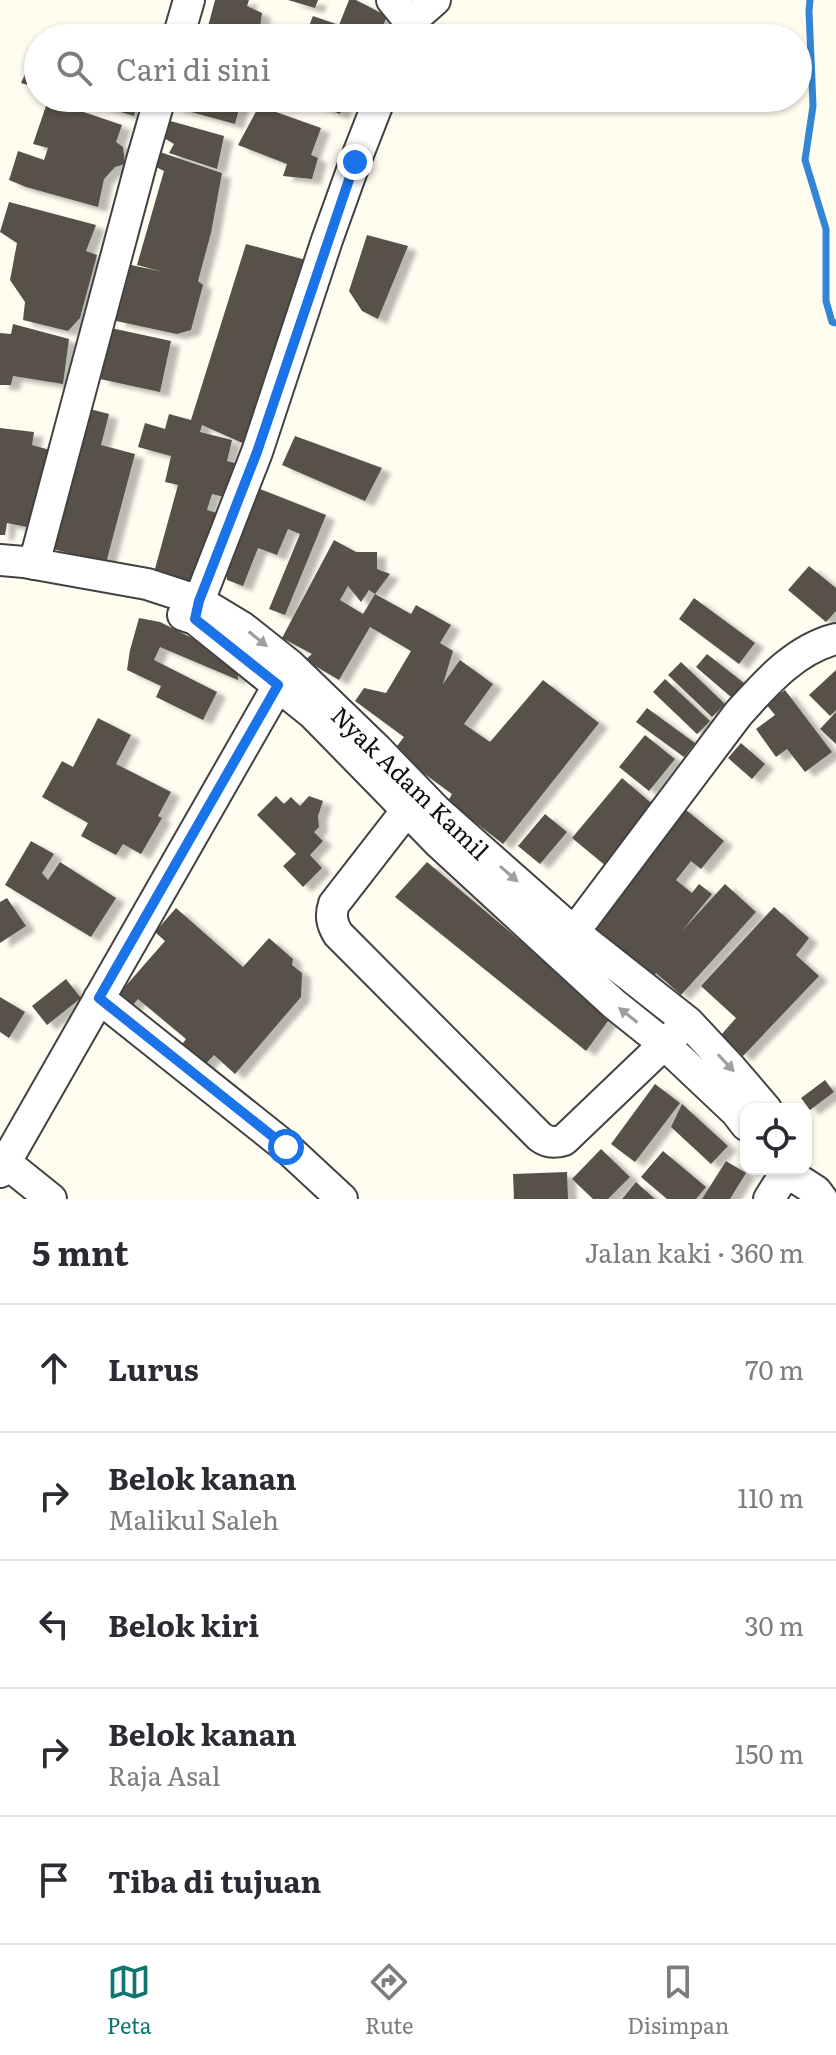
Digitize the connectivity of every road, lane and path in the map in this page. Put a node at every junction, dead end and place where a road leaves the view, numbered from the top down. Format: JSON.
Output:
{"nodes":[{"id":1,"x":189,"y":0,"type":"edge"},
{"id":2,"x":435,"y":0,"type":"edge"},
{"id":3,"x":402,"y":20,"type":"edge"},
{"id":4,"x":182,"y":24,"type":"edge"},
{"id":5,"x":156,"y":112,"type":"edge"},
{"id":6,"x":375,"y":112,"type":"edge"},
{"id":7,"x":0,"y":560,"type":"edge"},
{"id":8,"x":34,"y":564,"type":"junction"},
{"id":9,"x":0,"y":580,"type":"edge"},
{"id":10,"x":94,"y":584,"type":"junction"},
{"id":11,"x":197,"y":610,"type":"junction"},
{"id":12,"x":836,"y":639,"type":"edge"},
{"id":13,"x":284,"y":675,"type":"junction"},
{"id":14,"x":415,"y":804,"type":"junction"},
{"id":15,"x":574,"y":932,"type":"junction"},
{"id":16,"x":99,"y":998,"type":"junction"},
{"id":17,"x":688,"y":1022,"type":"junction"},
{"id":18,"x":664,"y":1044,"type":"junction"},
{"id":19,"x":761,"y":1103,"type":"edge"},
{"id":20,"x":740,"y":1117,"type":"edge"},
{"id":21,"x":7,"y":1149,"type":"edge"},
{"id":22,"x":800,"y":1178,"type":"edge"},
{"id":23,"x":51,"y":1199,"type":"edge"},
{"id":24,"x":342,"y":1199,"type":"edge"},
{"id":25,"x":769,"y":1199,"type":"edge"}],
"edges":[{"from":1,"to":4,"type":"street"},
{"from":2,"to":3,"type":"street"},
{"from":5,"to":8,"type":"street"},
{"from":6,"to":11,"type":"street"},
{"from":7,"to":8,"type":"street","name":"Nyak Adam Kamil"},
{"from":8,"to":10,"type":"street","name":"Nyak Adam Kamil"},
{"from":9,"to":10,"type":"street"},
{"from":10,"to":11,"type":"street","name":"Nyak Adam Kamil"},
{"from":11,"to":13,"type":"street","name":"Nyak Adam Kamil"},
{"from":12,"to":15,"type":"street"},
{"from":13,"to":14,"type":"street","name":"Nyak Adam Kamil"},
{"from":13,"to":16,"type":"street"},
{"from":14,"to":15,"type":"street","name":"Nyak Adam Kamil","one_way":true},
{"from":18,"to":14,"type":"street","one_way":true},
{"from":14,"to":18,"type":"street"},
{"from":15,"to":17,"type":"street","name":"Nyak Adam Kamil"},
{"from":16,"to":21,"type":"street"},
{"from":16,"to":24,"type":"street"},
{"from":17,"to":18,"type":"street"},
{"from":17,"to":19,"type":"street","name":"Nyak Adam Kamil","one_way":true},
{"from":18,"to":20,"type":"street"},
{"from":21,"to":23,"type":"street"},
{"from":22,"to":25,"type":"street"}]}
